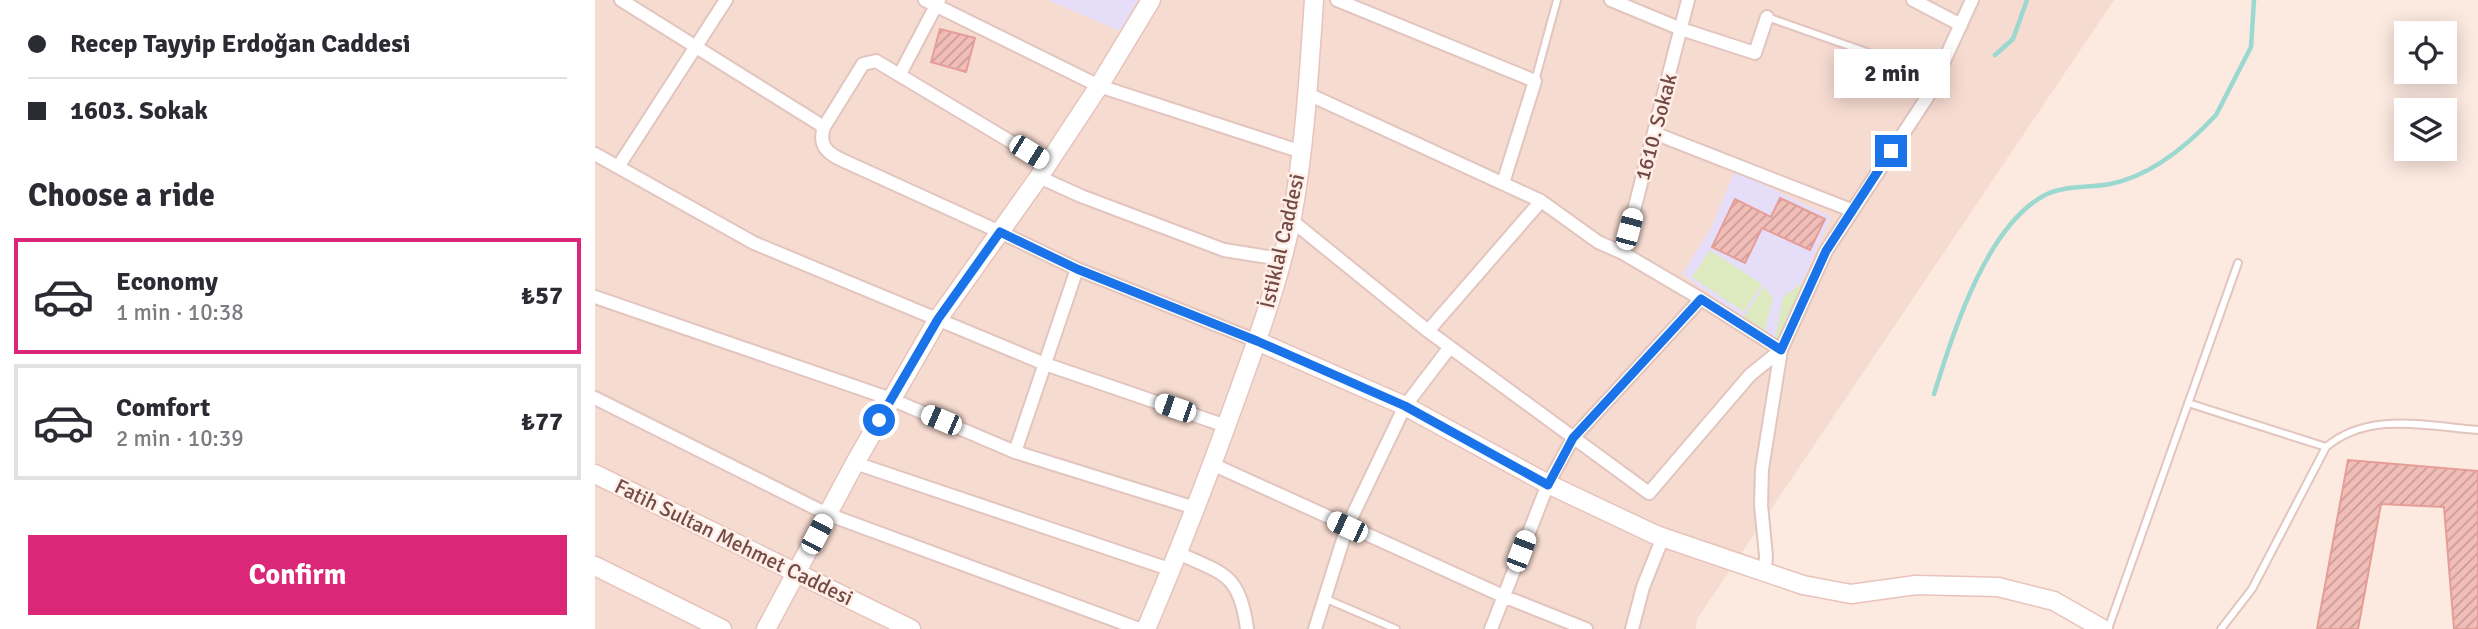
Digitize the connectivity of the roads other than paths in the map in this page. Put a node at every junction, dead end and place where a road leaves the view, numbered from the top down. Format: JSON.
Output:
{"nodes":[{"id":1,"x":621,"y":0,"type":"edge"},
{"id":2,"x":726,"y":0,"type":"edge"},
{"id":3,"x":1151,"y":0,"type":"edge"},
{"id":4,"x":1314,"y":0,"type":"edge"},
{"id":5,"x":1337,"y":0,"type":"edge"},
{"id":6,"x":1557,"y":0,"type":"edge"},
{"id":7,"x":1611,"y":0,"type":"edge"},
{"id":8,"x":1688,"y":0,"type":"edge"},
{"id":9,"x":1913,"y":0,"type":"edge"},
{"id":10,"x":1972,"y":0,"type":"edge"},
{"id":11,"x":933,"y":2,"type":"edge"},
{"id":12,"x":1767,"y":17,"type":"joint"},
{"id":13,"x":1961,"y":24,"type":"junction"},
{"id":14,"x":1681,"y":29,"type":"junction"},
{"id":15,"x":695,"y":48,"type":"junction"},
{"id":16,"x":900,"y":74,"type":"junction"},
{"id":17,"x":1937,"y":80,"type":"junction"},
{"id":18,"x":1535,"y":82,"type":"junction"},
{"id":19,"x":1099,"y":86,"type":"junction"},
{"id":20,"x":1308,"y":94,"type":"junction"},
{"id":21,"x":824,"y":127,"type":"junction"},
{"id":22,"x":1654,"y":133,"type":"junction"},
{"id":23,"x":1302,"y":152,"type":"junction"},
{"id":24,"x":595,"y":154,"type":"edge"},
{"id":25,"x":618,"y":167,"type":"junction"},
{"id":26,"x":1043,"y":170,"type":"junction"},
{"id":27,"x":1503,"y":183,"type":"junction"},
{"id":28,"x":1541,"y":201,"type":"junction"},
{"id":29,"x":1851,"y":210,"type":"junction"},
{"id":30,"x":1291,"y":220,"type":"junction"},
{"id":31,"x":1000,"y":232,"type":"junction"},
{"id":32,"x":1623,"y":253,"type":"junction"},
{"id":33,"x":1281,"y":259,"type":"junction"},
{"id":34,"x":2238,"y":263,"type":"dead end"},
{"id":35,"x":1077,"y":269,"type":"junction"},
{"id":36,"x":595,"y":298,"type":"edge"},
{"id":37,"x":1701,"y":299,"type":"junction"},
{"id":38,"x":938,"y":319,"type":"junction"},
{"id":39,"x":1428,"y":331,"type":"junction"},
{"id":40,"x":1257,"y":341,"type":"junction"},
{"id":41,"x":1450,"y":347,"type":"junction"},
{"id":42,"x":1781,"y":350,"type":"junction"},
{"id":43,"x":1045,"y":364,"type":"junction"},
{"id":44,"x":595,"y":398,"type":"edge"},
{"id":45,"x":891,"y":399,"type":"junction"},
{"id":46,"x":2188,"y":402,"type":"junction"},
{"id":47,"x":1405,"y":406,"type":"junction"},
{"id":48,"x":1226,"y":426,"type":"junction"},
{"id":49,"x":2478,"y":430,"type":"edge"},
{"id":50,"x":1573,"y":438,"type":"junction"},
{"id":51,"x":2326,"y":447,"type":"junction"},
{"id":52,"x":1015,"y":452,"type":"junction"},
{"id":53,"x":855,"y":463,"type":"junction"},
{"id":54,"x":1212,"y":464,"type":"junction"},
{"id":55,"x":595,"y":474,"type":"edge"},
{"id":56,"x":1548,"y":485,"type":"junction"},
{"id":57,"x":1195,"y":508,"type":"junction"},
{"id":58,"x":827,"y":514,"type":"junction"},
{"id":59,"x":1347,"y":527,"type":"junction"},
{"id":60,"x":1663,"y":537,"type":"junction"},
{"id":61,"x":1175,"y":561,"type":"junction"},
{"id":62,"x":595,"y":566,"type":"edge"},
{"id":63,"x":1765,"y":572,"type":"junction"},
{"id":64,"x":797,"y":573,"type":"junction"},
{"id":65,"x":1503,"y":596,"type":"junction"},
{"id":66,"x":1324,"y":598,"type":"junction"},
{"id":67,"x":722,"y":629,"type":"edge"},
{"id":68,"x":766,"y":629,"type":"edge"},
{"id":69,"x":911,"y":629,"type":"edge"},
{"id":70,"x":1139,"y":629,"type":"edge"},
{"id":71,"x":1146,"y":629,"type":"edge"},
{"id":72,"x":1247,"y":629,"type":"edge"},
{"id":73,"x":1315,"y":629,"type":"edge"},
{"id":74,"x":1396,"y":629,"type":"edge"},
{"id":75,"x":1491,"y":629,"type":"edge"},
{"id":76,"x":1586,"y":629,"type":"edge"},
{"id":77,"x":1632,"y":629,"type":"edge"},
{"id":78,"x":2106,"y":629,"type":"edge"},
{"id":79,"x":2221,"y":629,"type":"edge"}],
"edges":[{"from":1,"to":15,"type":"street"},
{"from":2,"to":15,"type":"street"},
{"from":3,"to":19,"type":"street"},
{"from":4,"to":20,"type":"street","name":"İstiklal Caddesi"},
{"from":5,"to":18,"type":"street"},
{"from":6,"to":18,"type":"lane"},
{"from":7,"to":14,"type":"street"},
{"from":8,"to":14,"type":"street","name":"1610. Sokak"},
{"from":9,"to":13,"type":"street"},
{"from":10,"to":13,"type":"street"},
{"from":11,"to":16,"type":"street"},
{"from":11,"to":19,"type":"street"},
{"from":12,"to":14,"type":"street"},
{"from":12,"to":17,"type":"lane"},
{"from":13,"to":17,"type":"street"},
{"from":14,"to":22,"type":"street","name":"1610. Sokak"},
{"from":15,"to":21,"type":"street"},
{"from":15,"to":25,"type":"street"},
{"from":16,"to":21,"type":"street"},
{"from":16,"to":26,"type":"street"},
{"from":17,"to":29,"type":"street"},
{"from":18,"to":27,"type":"street"},
{"from":19,"to":23,"type":"street"},
{"from":19,"to":26,"type":"street"},
{"from":20,"to":23,"type":"street","name":"İstiklal Caddesi"},
{"from":20,"to":27,"type":"street"},
{"from":21,"to":31,"type":"street"},
{"from":22,"to":29,"type":"street"},
{"from":22,"to":32,"type":"street","name":"1610. Sokak"},
{"from":23,"to":30,"type":"street","name":"İstiklal Caddesi"},
{"from":24,"to":25,"type":"street"},
{"from":25,"to":38,"type":"street"},
{"from":26,"to":31,"type":"street"},
{"from":26,"to":33,"type":"street"},
{"from":27,"to":28,"type":"street"},
{"from":28,"to":32,"type":"street"},
{"from":28,"to":39,"type":"street"},
{"from":29,"to":42,"type":"street"},
{"from":30,"to":33,"type":"street","name":"İstiklal Caddesi"},
{"from":30,"to":39,"type":"street"},
{"from":31,"to":35,"type":"street"},
{"from":31,"to":38,"type":"street"},
{"from":32,"to":37,"type":"street"},
{"from":33,"to":40,"type":"street","name":"İstiklal Caddesi"},
{"from":34,"to":46,"type":"lane"},
{"from":35,"to":40,"type":"street"},
{"from":35,"to":43,"type":"street"},
{"from":36,"to":45,"type":"street"},
{"from":37,"to":42,"type":"street"},
{"from":37,"to":50,"type":"street"},
{"from":38,"to":43,"type":"street"},
{"from":38,"to":45,"type":"street"},
{"from":39,"to":41,"type":"street"},
{"from":40,"to":47,"type":"street"},
{"from":40,"to":48,"type":"street","name":"İstiklal Caddesi"},
{"from":41,"to":47,"type":"street"},
{"from":41,"to":50,"type":"street"},
{"from":42,"to":50,"type":"street"},
{"from":42,"to":63,"type":"street"},
{"from":43,"to":48,"type":"street"},
{"from":43,"to":52,"type":"street"},
{"from":44,"to":58,"type":"street"},
{"from":45,"to":52,"type":"street"},
{"from":45,"to":53,"type":"street"},
{"from":46,"to":51,"type":"lane"},
{"from":46,"to":78,"type":"lane"},
{"from":47,"to":56,"type":"street"},
{"from":47,"to":59,"type":"street"},
{"from":48,"to":54,"type":"street","name":"İstiklal Caddesi"},
{"from":49,"to":51,"type":"lane"},
{"from":50,"to":56,"type":"street"},
{"from":51,"to":79,"type":"lane"},
{"from":52,"to":57,"type":"street"},
{"from":53,"to":58,"type":"street"},
{"from":53,"to":61,"type":"street"},
{"from":54,"to":57,"type":"street","name":"İstiklal Caddesi"},
{"from":54,"to":59,"type":"street"},
{"from":55,"to":64,"type":"street","name":"Fatih Sultan Mehmet Caddesi"},
{"from":56,"to":60,"type":"street"},
{"from":56,"to":65,"type":"street"},
{"from":57,"to":61,"type":"street","name":"İstiklal Caddesi"},
{"from":58,"to":64,"type":"street"},
{"from":58,"to":70,"type":"street"},
{"from":59,"to":65,"type":"street"},
{"from":59,"to":66,"type":"street"},
{"from":60,"to":63,"type":"street"},
{"from":60,"to":77,"type":"street"},
{"from":61,"to":71,"type":"street","name":"İstiklal Caddesi"},
{"from":61,"to":72,"type":"street"},
{"from":62,"to":67,"type":"street"},
{"from":63,"to":78,"type":"street"},
{"from":64,"to":68,"type":"street"},
{"from":64,"to":69,"type":"street","name":"Fatih Sultan Mehmet Caddesi"},
{"from":65,"to":75,"type":"street"},
{"from":65,"to":76,"type":"street"},
{"from":66,"to":73,"type":"street"},
{"from":66,"to":74,"type":"lane"}]}
